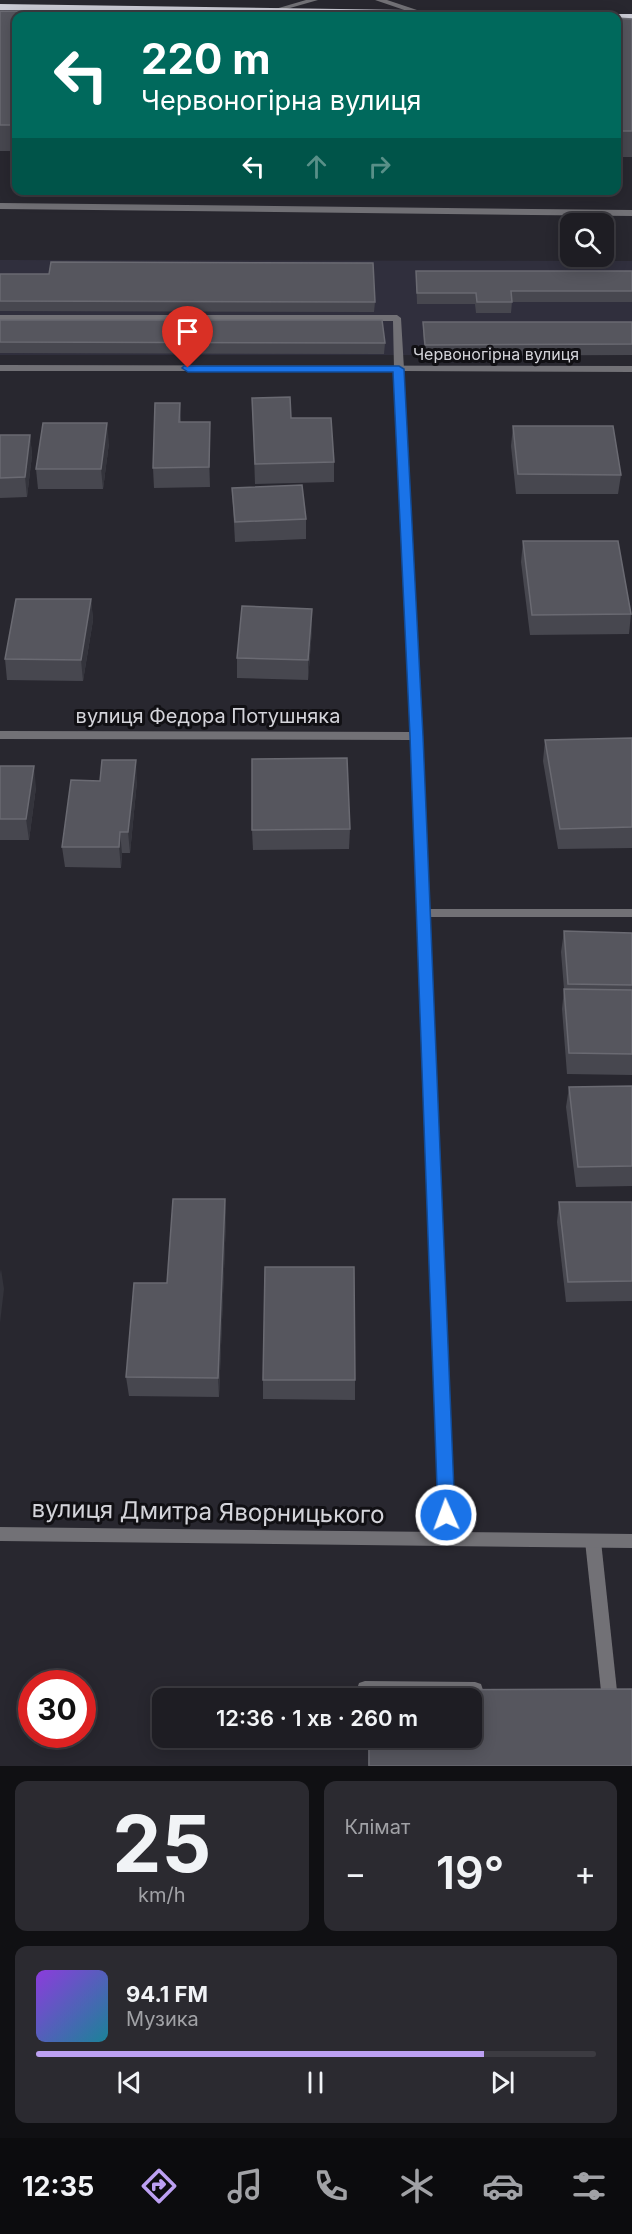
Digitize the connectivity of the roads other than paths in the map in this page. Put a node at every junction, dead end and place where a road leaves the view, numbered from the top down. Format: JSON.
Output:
{"nodes":[{"id":1,"x":314,"y":0,"type":"edge"},
{"id":2,"x":379,"y":0,"type":"edge"},
{"id":3,"x":0,"y":8,"type":"edge"},
{"id":4,"x":268,"y":12,"type":"joint"},
{"id":5,"x":419,"y":12,"type":"edge"},
{"id":6,"x":0,"y":206,"type":"edge"},
{"id":7,"x":632,"y":213,"type":"edge"},
{"id":8,"x":0,"y":318,"type":"edge"},
{"id":9,"x":0,"y":368,"type":"edge"},
{"id":10,"x":399,"y":369,"type":"junction"},
{"id":11,"x":632,"y":369,"type":"edge"},
{"id":12,"x":0,"y":735,"type":"edge"},
{"id":13,"x":417,"y":736,"type":"junction"},
{"id":14,"x":423,"y":913,"type":"junction"},
{"id":15,"x":632,"y":913,"type":"edge"},
{"id":16,"x":0,"y":1534,"type":"edge"},
{"id":17,"x":447,"y":1538,"type":"junction"},
{"id":18,"x":593,"y":1541,"type":"junction"},
{"id":19,"x":632,"y":1541,"type":"edge"},
{"id":20,"x":482,"y":1690,"type":"edge"},
{"id":21,"x":493,"y":1690,"type":"edge"},
{"id":22,"x":609,"y":1691,"type":"edge"}],
"edges":[{"from":1,"to":4,"type":"street"},
{"from":2,"to":5,"type":"street"},
{"from":3,"to":4,"type":"highway"},
{"from":6,"to":7,"type":"street"},
{"from":8,"to":10,"type":"street"},
{"from":9,"to":10,"type":"street","name":"Червоногірна вулиця"},
{"from":10,"to":11,"type":"street","name":"Червоногірна вулиця"},
{"from":10,"to":13,"type":"street"},
{"from":12,"to":13,"type":"street","name":"вулиця Федора Потушняка"},
{"from":13,"to":14,"type":"street"},
{"from":14,"to":15,"type":"street"},
{"from":14,"to":17,"type":"street"},
{"from":16,"to":17,"type":"street","name":"вулиця Дмитра Яворницького"},
{"from":17,"to":18,"type":"street","name":"вулиця Дмитра Яворницького"},
{"from":18,"to":19,"type":"street","name":"вулиця Дмитра Яворницького"},
{"from":18,"to":22,"type":"street"},
{"from":20,"to":21,"type":"street"}]}
